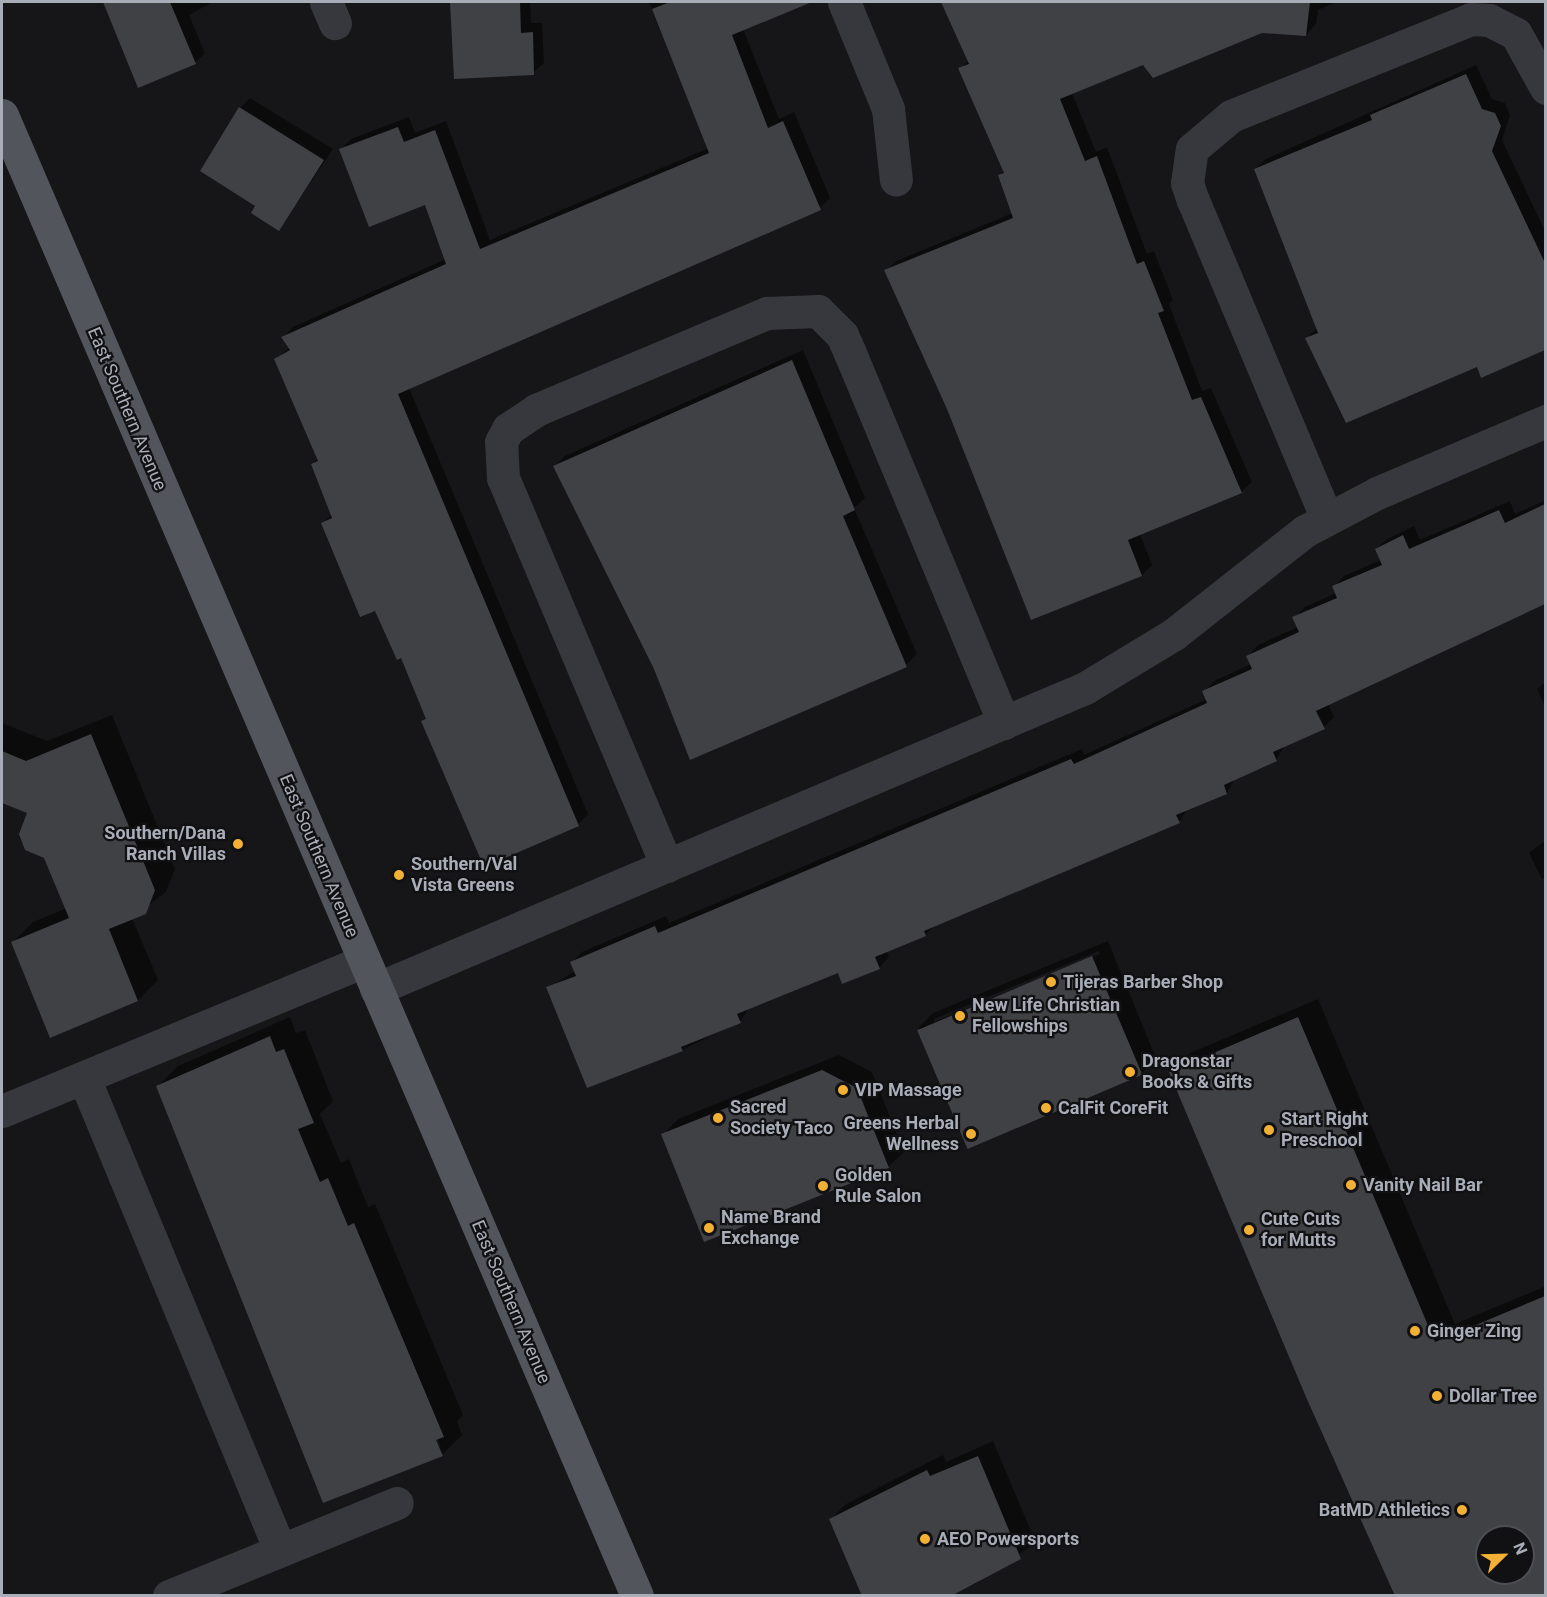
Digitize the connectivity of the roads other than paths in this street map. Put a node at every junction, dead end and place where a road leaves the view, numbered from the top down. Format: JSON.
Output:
{"nodes":[{"id":1,"x":844,"y":2,"type":"edge"},
{"id":2,"x":1545,"y":88,"type":"edge"},
{"id":3,"x":2,"y":115,"type":"edge"},
{"id":4,"x":896,"y":180,"type":"dead end"},
{"id":5,"x":1545,"y":421,"type":"edge"},
{"id":6,"x":1327,"y":519,"type":"junction"},
{"id":7,"x":1004,"y":723,"type":"junction"},
{"id":8,"x":667,"y":866,"type":"junction"},
{"id":9,"x":370,"y":975,"type":"junction"},
{"id":10,"x":84,"y":1078,"type":"junction"},
{"id":11,"x":2,"y":1111,"type":"edge"},
{"id":12,"x":397,"y":1503,"type":"dead end"},
{"id":13,"x":280,"y":1550,"type":"junction"},
{"id":14,"x":170,"y":1596,"type":"edge"},
{"id":15,"x":637,"y":1596,"type":"edge"}],
"edges":[{"from":1,"to":4,"type":"street"},
{"from":2,"to":6,"type":"street"},
{"from":3,"to":9,"type":"main road","name":"East Southern Avenue"},
{"from":5,"to":6,"type":"street"},
{"from":6,"to":7,"type":"street"},
{"from":7,"to":8,"type":"street"},
{"from":7,"to":8,"type":"street"},
{"from":8,"to":9,"type":"street"},
{"from":9,"to":10,"type":"street"},
{"from":9,"to":15,"type":"main road","name":"East Southern Avenue"},
{"from":10,"to":11,"type":"street"},
{"from":10,"to":13,"type":"street"},
{"from":12,"to":13,"type":"street"},
{"from":13,"to":14,"type":"street"}]}
